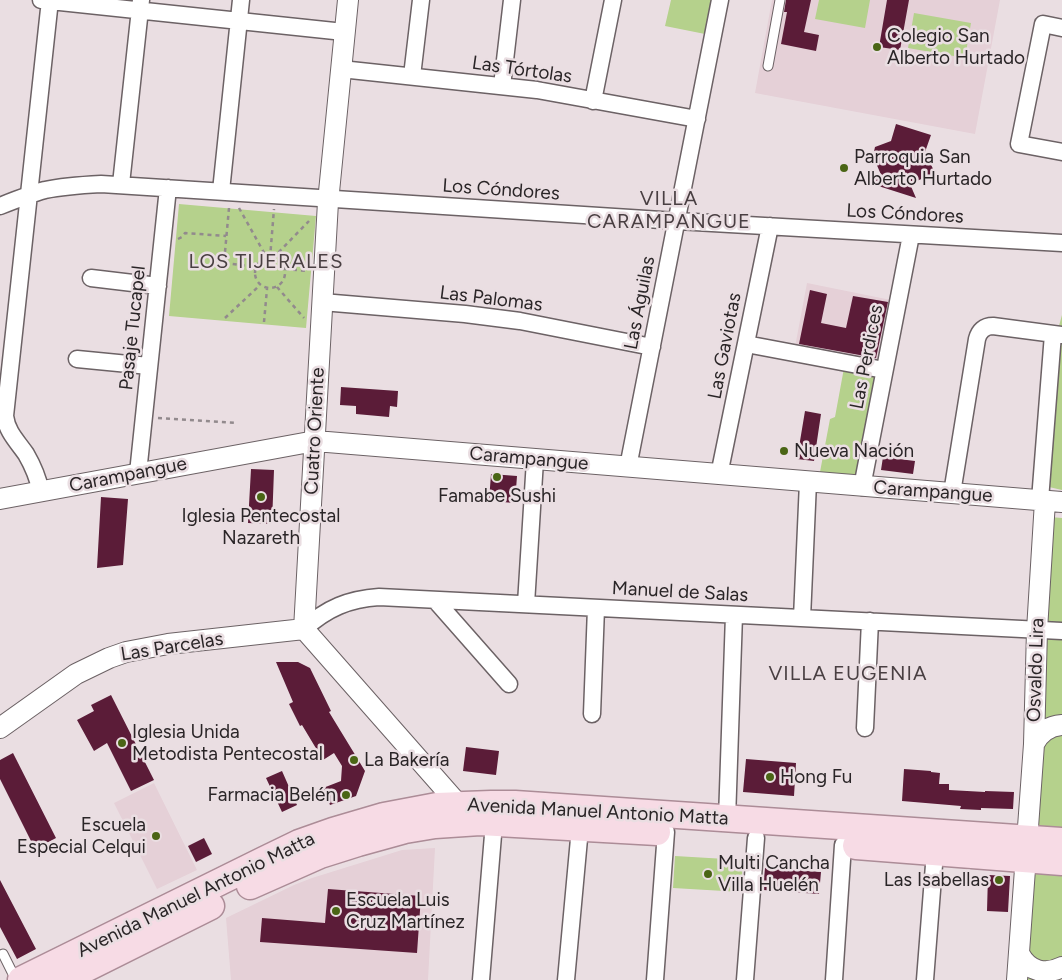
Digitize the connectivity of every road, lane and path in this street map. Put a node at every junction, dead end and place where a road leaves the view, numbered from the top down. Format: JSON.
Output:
{"nodes":[{"id":1,"x":47,"y":0,"type":"edge"},
{"id":2,"x":241,"y":0,"type":"edge"},
{"id":3,"x":348,"y":0,"type":"edge"},
{"id":4,"x":421,"y":0,"type":"edge"},
{"id":5,"x":512,"y":0,"type":"edge"},
{"id":6,"x":612,"y":0,"type":"edge"},
{"id":7,"x":720,"y":0,"type":"edge"},
{"id":8,"x":780,"y":0,"type":"edge"},
{"id":9,"x":141,"y":5,"type":"edge"},
{"id":10,"x":239,"y":21,"type":"junction"},
{"id":11,"x":1062,"y":28,"type":"edge"},
{"id":12,"x":344,"y":32,"type":"junction"},
{"id":13,"x":768,"y":66,"type":"dead end"},
{"id":14,"x":341,"y":69,"type":"junction"},
{"id":15,"x":412,"y":76,"type":"junction"},
{"id":16,"x":502,"y":86,"type":"junction"},
{"id":17,"x":593,"y":101,"type":"junction"},
{"id":18,"x":697,"y":119,"type":"junction"},
{"id":19,"x":1062,"y":152,"type":"edge"},
{"id":20,"x":121,"y":184,"type":"junction"},
{"id":21,"x":168,"y":188,"type":"junction"},
{"id":22,"x":225,"y":192,"type":"junction"},
{"id":23,"x":29,"y":195,"type":"junction"},
{"id":24,"x":275,"y":195,"type":"junction"},
{"id":25,"x":328,"y":200,"type":"junction"},
{"id":26,"x":0,"y":206,"type":"edge"},
{"id":27,"x":677,"y":221,"type":"junction"},
{"id":28,"x":770,"y":226,"type":"junction"},
{"id":29,"x":911,"y":235,"type":"junction"},
{"id":30,"x":226,"y":236,"type":"junction"},
{"id":31,"x":163,"y":237,"type":"junction"},
{"id":32,"x":1062,"y":243,"type":"edge"},
{"id":33,"x":270,"y":258,"type":"junction"},
{"id":34,"x":256,"y":267,"type":"junction"},
{"id":35,"x":285,"y":269,"type":"junction"},
{"id":36,"x":324,"y":273,"type":"junction"},
{"id":37,"x":90,"y":278,"type":"dead end"},
{"id":38,"x":260,"y":285,"type":"junction"},
{"id":39,"x":158,"y":286,"type":"junction"},
{"id":40,"x":277,"y":287,"type":"junction"},
{"id":41,"x":268,"y":288,"type":"junction"},
{"id":42,"x":322,"y":302,"type":"junction"},
{"id":43,"x":226,"y":318,"type":"dead end"},
{"id":44,"x":264,"y":322,"type":"dead end"},
{"id":45,"x":1058,"y":335,"type":"edge"},
{"id":46,"x":320,"y":338,"type":"junction"},
{"id":47,"x":746,"y":344,"type":"junction"},
{"id":48,"x":652,"y":347,"type":"junction"},
{"id":49,"x":77,"y":359,"type":"dead end"},
{"id":50,"x":149,"y":366,"type":"junction"},
{"id":51,"x":884,"y":370,"type":"junction"},
{"id":52,"x":144,"y":417,"type":"junction"},
{"id":53,"x":237,"y":423,"type":"dead end"},
{"id":54,"x":315,"y":441,"type":"junction"},
{"id":55,"x":535,"y":460,"type":"junction"},
{"id":56,"x":628,"y":467,"type":"junction"},
{"id":57,"x":138,"y":474,"type":"junction"},
{"id":58,"x":719,"y":475,"type":"junction"},
{"id":59,"x":808,"y":482,"type":"junction"},
{"id":60,"x":862,"y":486,"type":"junction"},
{"id":61,"x":41,"y":492,"type":"junction"},
{"id":62,"x":952,"y":494,"type":"junction"},
{"id":63,"x":0,"y":499,"type":"edge"},
{"id":64,"x":1049,"y":501,"type":"edge"},
{"id":65,"x":435,"y":600,"type":"junction"},
{"id":66,"x":526,"y":604,"type":"junction"},
{"id":67,"x":596,"y":608,"type":"junction"},
{"id":68,"x":734,"y":615,"type":"junction"},
{"id":69,"x":802,"y":618,"type":"junction"},
{"id":70,"x":870,"y":622,"type":"junction"},
{"id":71,"x":304,"y":629,"type":"junction"},
{"id":72,"x":1037,"y":630,"type":"junction"},
{"id":73,"x":1062,"y":631,"type":"edge"},
{"id":74,"x":509,"y":684,"type":"dead end"},
{"id":75,"x":592,"y":714,"type":"dead end"},
{"id":76,"x":1062,"y":725,"type":"edge"},
{"id":77,"x":0,"y":728,"type":"edge"},
{"id":78,"x":865,"y":728,"type":"dead end"},
{"id":79,"x":1034,"y":744,"type":"junction"},
{"id":80,"x":458,"y":804,"type":"junction"},
{"id":81,"x":726,"y":819,"type":"junction"},
{"id":82,"x":487,"y":822,"type":"junction"},
{"id":83,"x":580,"y":828,"type":"junction"},
{"id":84,"x":666,"y":832,"type":"junction"},
{"id":85,"x":756,"y":838,"type":"junction"},
{"id":86,"x":1062,"y":841,"type":"edge"},
{"id":87,"x":843,"y":845,"type":"junction"},
{"id":88,"x":1027,"y":850,"type":"junction"},
{"id":89,"x":935,"y":852,"type":"junction"},
{"id":90,"x":1062,"y":862,"type":"edge"},
{"id":91,"x":3,"y":954,"type":"dead end"},
{"id":92,"x":1020,"y":955,"type":"junction"},
{"id":93,"x":1062,"y":967,"type":"edge"},
{"id":94,"x":16,"y":980,"type":"edge"},
{"id":95,"x":21,"y":980,"type":"edge"},
{"id":96,"x":63,"y":980,"type":"edge"},
{"id":97,"x":481,"y":980,"type":"edge"},
{"id":98,"x":566,"y":980,"type":"edge"},
{"id":99,"x":655,"y":980,"type":"edge"},
{"id":100,"x":745,"y":980,"type":"edge"},
{"id":101,"x":834,"y":980,"type":"edge"},
{"id":102,"x":925,"y":980,"type":"edge"},
{"id":103,"x":1017,"y":980,"type":"edge"}],
"edges":[{"from":1,"to":9,"type":"street"},
{"from":1,"to":23,"type":"street"},
{"from":2,"to":10,"type":"street"},
{"from":3,"to":12,"type":"street","name":"Cuatro Oriente"},
{"from":4,"to":15,"type":"street"},
{"from":5,"to":16,"type":"street"},
{"from":6,"to":17,"type":"street"},
{"from":7,"to":18,"type":"street","name":"Las Águilas"},
{"from":8,"to":13,"type":"lane"},
{"from":9,"to":10,"type":"street"},
{"from":9,"to":20,"type":"street"},
{"from":10,"to":12,"type":"street"},
{"from":10,"to":22,"type":"street"},
{"from":11,"to":19,"type":"street"},
{"from":12,"to":14,"type":"street","name":"Cuatro Oriente"},
{"from":14,"to":15,"type":"street","name":"Las Tórtolas"},
{"from":14,"to":25,"type":"street","name":"Cuatro Oriente"},
{"from":15,"to":16,"type":"street","name":"Las Tórtolas"},
{"from":16,"to":17,"type":"street","name":"Las Tórtolas"},
{"from":17,"to":18,"type":"street","name":"Las Tórtolas"},
{"from":18,"to":27,"type":"street","name":"Las Águilas"},
{"from":20,"to":21,"type":"street","name":"Los Cóndores"},
{"from":20,"to":23,"type":"street","name":"Los Cóndores"},
{"from":21,"to":22,"type":"street","name":"Los Cóndores"},
{"from":21,"to":31,"type":"street","name":"Pasaje Tucapel"},
{"from":22,"to":24,"type":"street","name":"Los Cóndores"},
{"from":22,"to":30,"type":"path"},
{"from":22,"to":33,"type":"path"},
{"from":23,"to":26,"type":"street","name":"Los Cóndores"},
{"from":23,"to":61,"type":"street"},
{"from":24,"to":25,"type":"street","name":"Los Cóndores"},
{"from":24,"to":33,"type":"path"},
{"from":25,"to":27,"type":"street","name":"Los Cóndores"},
{"from":25,"to":33,"type":"path"},
{"from":25,"to":36,"type":"street","name":"Cuatro Oriente"},
{"from":27,"to":28,"type":"street","name":"Los Cóndores"},
{"from":27,"to":48,"type":"street","name":"Las Águilas"},
{"from":28,"to":29,"type":"street","name":"Los Cóndores"},
{"from":28,"to":47,"type":"street","name":"Las Gaviotas"},
{"from":29,"to":32,"type":"street","name":"Los Cóndores"},
{"from":29,"to":51,"type":"street","name":"Las Perdices"},
{"from":30,"to":31,"type":"path"},
{"from":30,"to":34,"type":"path"},
{"from":31,"to":39,"type":"street","name":"Pasaje Tucapel"},
{"from":33,"to":34,"type":"path"},
{"from":33,"to":35,"type":"path"},
{"from":34,"to":38,"type":"path"},
{"from":35,"to":36,"type":"path"},
{"from":35,"to":40,"type":"path"},
{"from":36,"to":42,"type":"street","name":"Cuatro Oriente"},
{"from":37,"to":39,"type":"street"},
{"from":38,"to":41,"type":"path"},
{"from":38,"to":43,"type":"path"},
{"from":39,"to":50,"type":"street","name":"Pasaje Tucapel"},
{"from":40,"to":41,"type":"path"},
{"from":40,"to":46,"type":"path"},
{"from":41,"to":44,"type":"path"},
{"from":42,"to":46,"type":"street","name":"Cuatro Oriente"},
{"from":42,"to":48,"type":"street","name":"Las Palomas"},
{"from":45,"to":62,"type":"street"},
{"from":45,"to":64,"type":"street"},
{"from":46,"to":54,"type":"street","name":"Cuatro Oriente"},
{"from":47,"to":51,"type":"street"},
{"from":47,"to":58,"type":"street","name":"Las Gaviotas"},
{"from":48,"to":56,"type":"street","name":"Las Águilas"},
{"from":49,"to":50,"type":"street"},
{"from":50,"to":52,"type":"street","name":"Pasaje Tucapel"},
{"from":51,"to":60,"type":"street","name":"Las Perdices"},
{"from":52,"to":53,"type":"path"},
{"from":52,"to":57,"type":"street","name":"Pasaje Tucapel"},
{"from":54,"to":55,"type":"street","name":"Carampangue"},
{"from":54,"to":57,"type":"street","name":"Carampangue"},
{"from":54,"to":71,"type":"street","name":"Cuatro Oriente"},
{"from":55,"to":56,"type":"street","name":"Carampangue"},
{"from":55,"to":66,"type":"street"},
{"from":56,"to":58,"type":"street","name":"Carampangue"},
{"from":57,"to":61,"type":"street","name":"Carampangue"},
{"from":58,"to":59,"type":"street","name":"Carampangue"},
{"from":59,"to":60,"type":"street","name":"Carampangue"},
{"from":59,"to":69,"type":"street"},
{"from":60,"to":62,"type":"street","name":"Carampangue"},
{"from":61,"to":63,"type":"street","name":"Carampangue"},
{"from":62,"to":64,"type":"street","name":"Carampangue"},
{"from":64,"to":72,"type":"street","name":"Osvaldo Lira"},
{"from":65,"to":66,"type":"street","name":"Manuel de Salas"},
{"from":65,"to":71,"type":"street","name":"Manuel de Salas"},
{"from":65,"to":74,"type":"street"},
{"from":66,"to":67,"type":"street","name":"Manuel de Salas"},
{"from":67,"to":68,"type":"street","name":"Manuel de Salas"},
{"from":67,"to":75,"type":"street"},
{"from":68,"to":69,"type":"street","name":"Manuel de Salas"},
{"from":68,"to":81,"type":"street"},
{"from":69,"to":70,"type":"street","name":"Manuel de Salas"},
{"from":70,"to":72,"type":"street","name":"Manuel de Salas"},
{"from":70,"to":78,"type":"street"},
{"from":71,"to":77,"type":"street","name":"Las Parcelas"},
{"from":71,"to":80,"type":"street"},
{"from":72,"to":73,"type":"street","name":"Manuel de Salas"},
{"from":72,"to":79,"type":"street","name":"Osvaldo Lira"},
{"from":76,"to":79,"type":"street"},
{"from":79,"to":88,"type":"street","name":"Osvaldo Lira"},
{"from":80,"to":81,"type":"main road","name":"Avenida Manuel Antonio Matta"},
{"from":80,"to":82,"type":"main road"},
{"from":80,"to":95,"type":"main road","name":"Avenida Manuel Antonio Matta"},
{"from":81,"to":88,"type":"main road","name":"Avenida Manuel Antonio Matta"},
{"from":82,"to":83,"type":"main road","name":"Avenida Manuel Antonio Matta"},
{"from":82,"to":96,"type":"main road","name":"Avenida Manuel Antonio Matta"},
{"from":82,"to":97,"type":"street"},
{"from":83,"to":84,"type":"main road","name":"Avenida Manuel Antonio Matta"},
{"from":83,"to":98,"type":"street"},
{"from":84,"to":85,"type":"main road","name":"Avenida Manuel Antonio Matta"},
{"from":84,"to":99,"type":"street"},
{"from":85,"to":87,"type":"main road","name":"Avenida Manuel Antonio Matta"},
{"from":85,"to":100,"type":"street"},
{"from":86,"to":88,"type":"main road","name":"Avenida Manuel Antonio Matta"},
{"from":87,"to":89,"type":"main road","name":"Avenida Manuel Antonio Matta"},
{"from":87,"to":101,"type":"street"},
{"from":88,"to":89,"type":"main road","name":"Avenida Manuel Antonio Matta"},
{"from":88,"to":90,"type":"main road","name":"Avenida Manuel Antonio Matta"},
{"from":88,"to":92,"type":"street","name":"Osvaldo Lira"},
{"from":89,"to":102,"type":"street"},
{"from":91,"to":94,"type":"lane"},
{"from":92,"to":93,"type":"street"},
{"from":92,"to":103,"type":"street","name":"Osvaldo Lira"}]}
